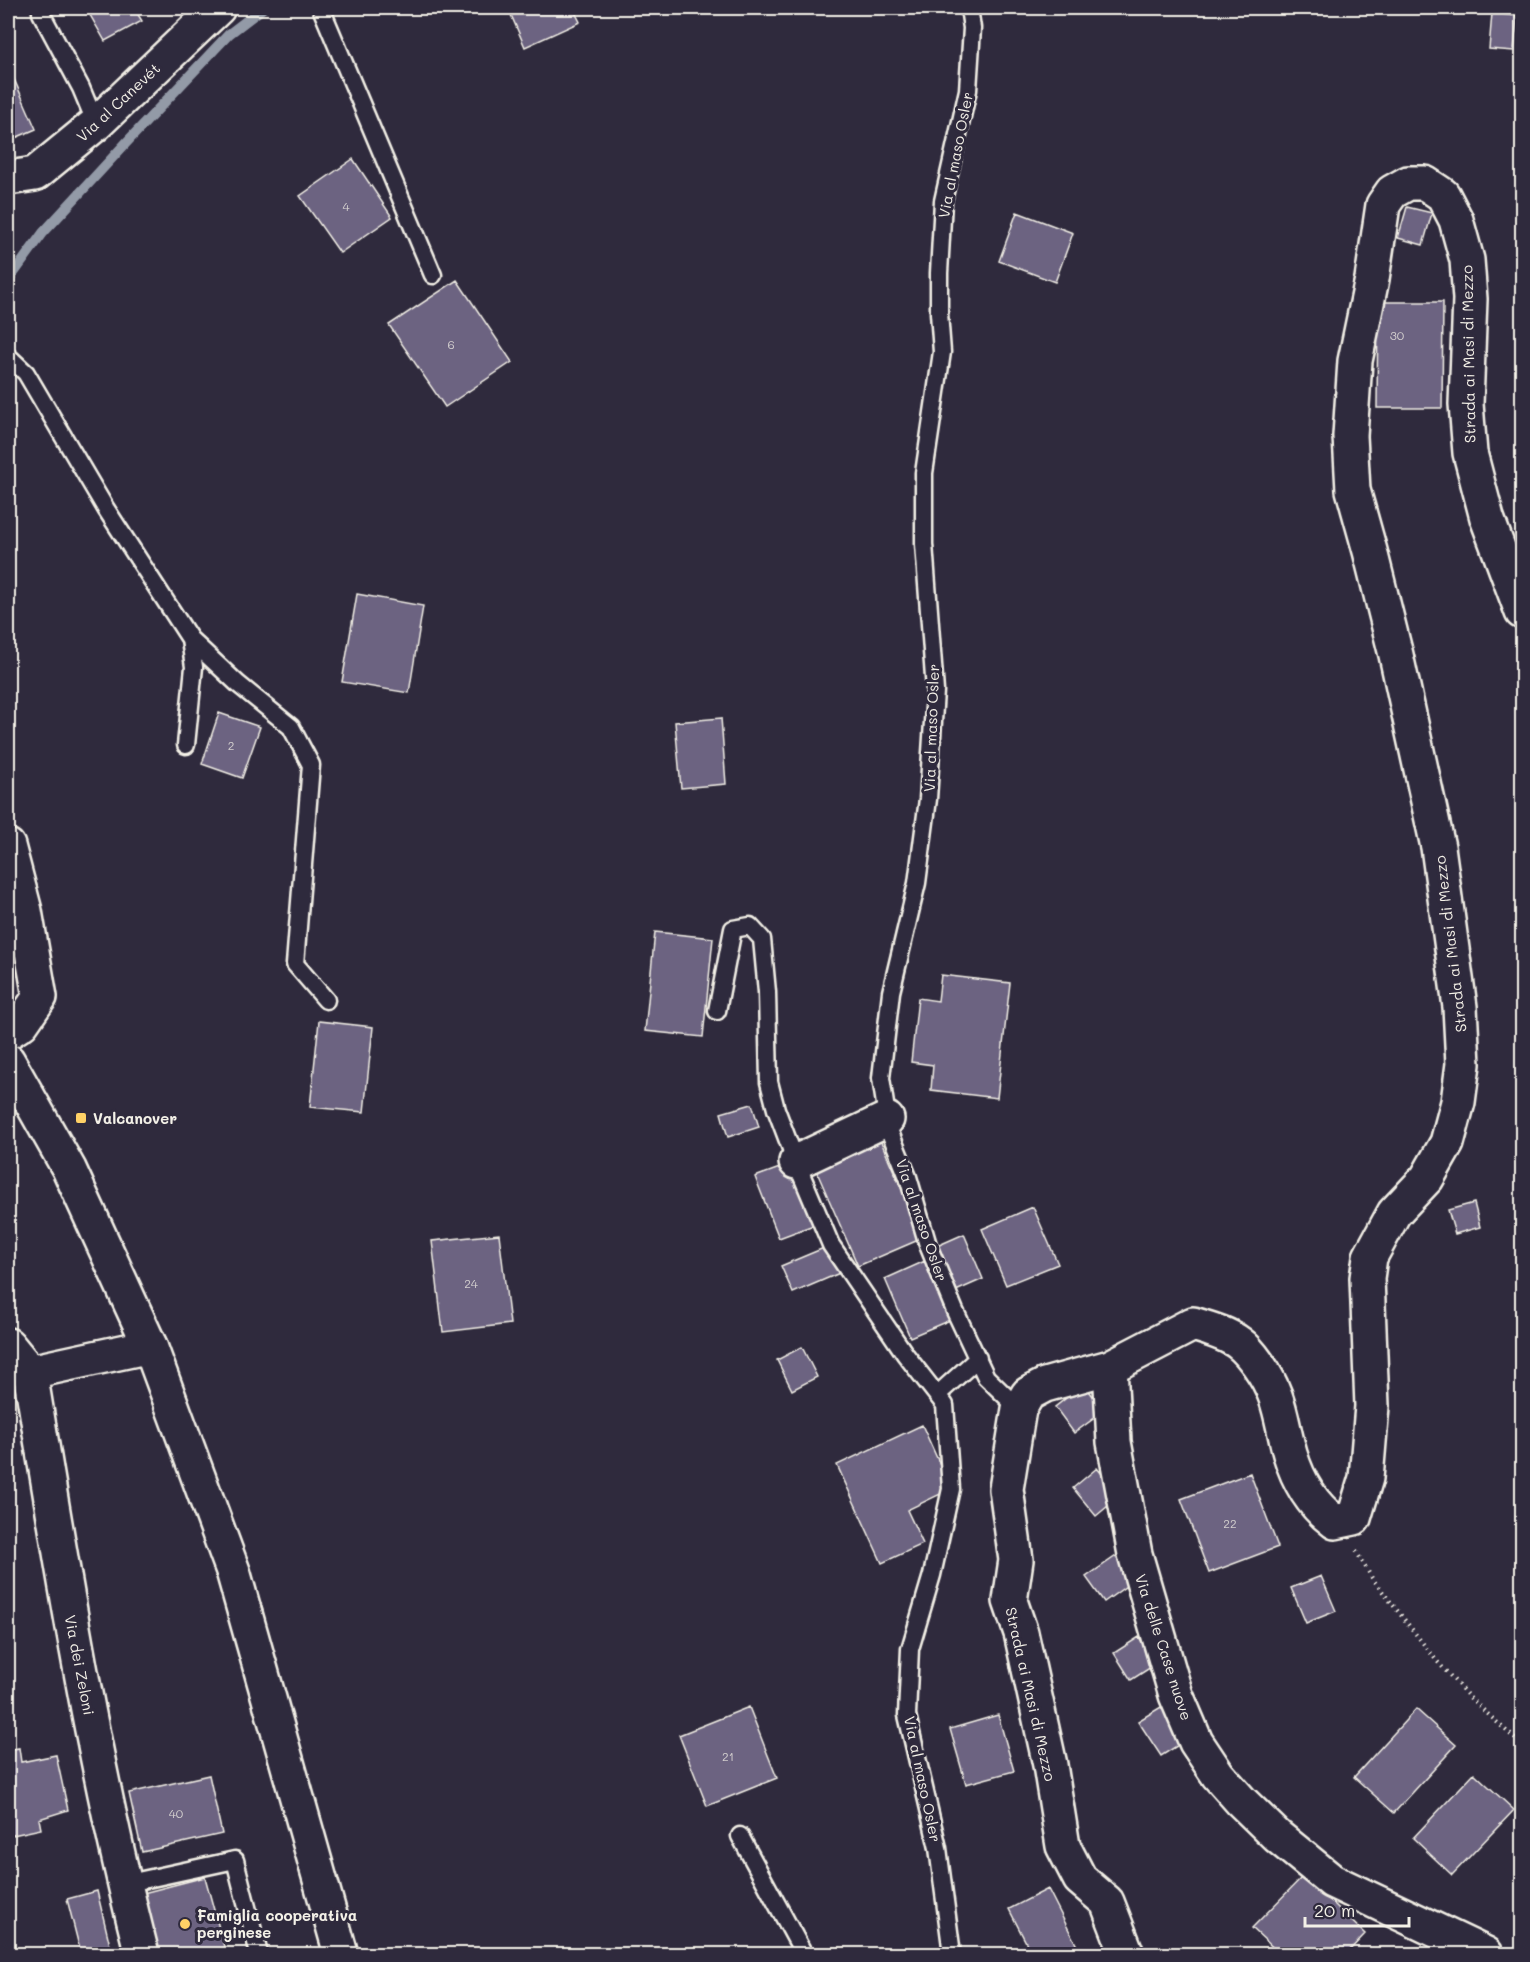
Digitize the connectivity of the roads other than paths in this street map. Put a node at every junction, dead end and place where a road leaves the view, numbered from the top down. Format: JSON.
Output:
{"nodes":[{"id":1,"x":218,"y":8,"type":"edge"},
{"id":2,"x":321,"y":8,"type":"edge"},
{"id":3,"x":969,"y":8,"type":"edge"},
{"id":4,"x":41,"y":13,"type":"dead end"},
{"id":5,"x":96,"y":124,"type":"junction"},
{"id":6,"x":8,"y":178,"type":"edge"},
{"id":7,"x":433,"y":274,"type":"dead end"},
{"id":8,"x":8,"y":358,"type":"edge"},
{"id":9,"x":1522,"y":612,"type":"edge"},
{"id":10,"x":190,"y":639,"type":"junction"},
{"id":11,"x":186,"y":745,"type":"dead end"},
{"id":12,"x":8,"y":846,"type":"edge"},
{"id":13,"x":326,"y":1000,"type":"dead end"},
{"id":14,"x":717,"y":1011,"type":"dead end"},
{"id":15,"x":8,"y":1032,"type":"edge"},
{"id":16,"x":8,"y":1061,"type":"edge"},
{"id":17,"x":887,"y":1119,"type":"junction"},
{"id":18,"x":796,"y":1162,"type":"junction"},
{"id":19,"x":8,"y":1345,"type":"edge"},
{"id":20,"x":150,"y":1346,"type":"junction"},
{"id":21,"x":978,"y":1358,"type":"junction"},
{"id":22,"x":1110,"y":1367,"type":"junction"},
{"id":23,"x":30,"y":1372,"type":"junction"},
{"id":24,"x":937,"y":1395,"type":"junction"},
{"id":25,"x":1019,"y":1409,"type":"junction"},
{"id":26,"x":740,"y":1836,"type":"dead end"},
{"id":27,"x":124,"y":1884,"type":"junction"},
{"id":28,"x":335,"y":1953,"type":"edge"},
{"id":29,"x":142,"y":1954,"type":"edge"},
{"id":30,"x":259,"y":1954,"type":"edge"},
{"id":31,"x":804,"y":1954,"type":"edge"},
{"id":32,"x":952,"y":1954,"type":"edge"},
{"id":33,"x":1127,"y":1954,"type":"edge"},
{"id":34,"x":1486,"y":1954,"type":"edge"}],
"edges":[{"from":1,"to":5,"type":"street","name":"Via al Canevét"},
{"from":2,"to":7,"type":"lane"},
{"from":3,"to":17,"type":"lane","name":"Via al maso Osler"},
{"from":4,"to":5,"type":"lane"},
{"from":5,"to":6,"type":"street","name":"Via al Canevét"},
{"from":8,"to":10,"type":"lane"},
{"from":9,"to":22,"type":"street","name":"Strada ai Masi di Mezzo"},
{"from":10,"to":11,"type":"lane"},
{"from":10,"to":13,"type":"lane"},
{"from":12,"to":15,"type":"street"},
{"from":14,"to":18,"type":"lane","name":"Via al maso Osler"},
{"from":16,"to":20,"type":"street"},
{"from":17,"to":18,"type":"street"},
{"from":17,"to":21,"type":"lane","name":"Via al maso Osler"},
{"from":18,"to":24,"type":"lane","name":"Via al maso Osler"},
{"from":19,"to":23,"type":"street"},
{"from":20,"to":23,"type":"street"},
{"from":20,"to":28,"type":"street"},
{"from":21,"to":24,"type":"lane"},
{"from":21,"to":25,"type":"lane","name":"Via al maso Osler"},
{"from":22,"to":25,"type":"street"},
{"from":22,"to":34,"type":"street","name":"Via delle Case nuove"},
{"from":23,"to":27,"type":"street","name":"Via dei Zeloni"},
{"from":24,"to":32,"type":"lane","name":"Via al maso Osler"},
{"from":25,"to":33,"type":"street","name":"Strada ai Masi di Mezzo"},
{"from":26,"to":31,"type":"lane"},
{"from":27,"to":29,"type":"street","name":"Via dei Zeloni"},
{"from":27,"to":30,"type":"lane"}]}
